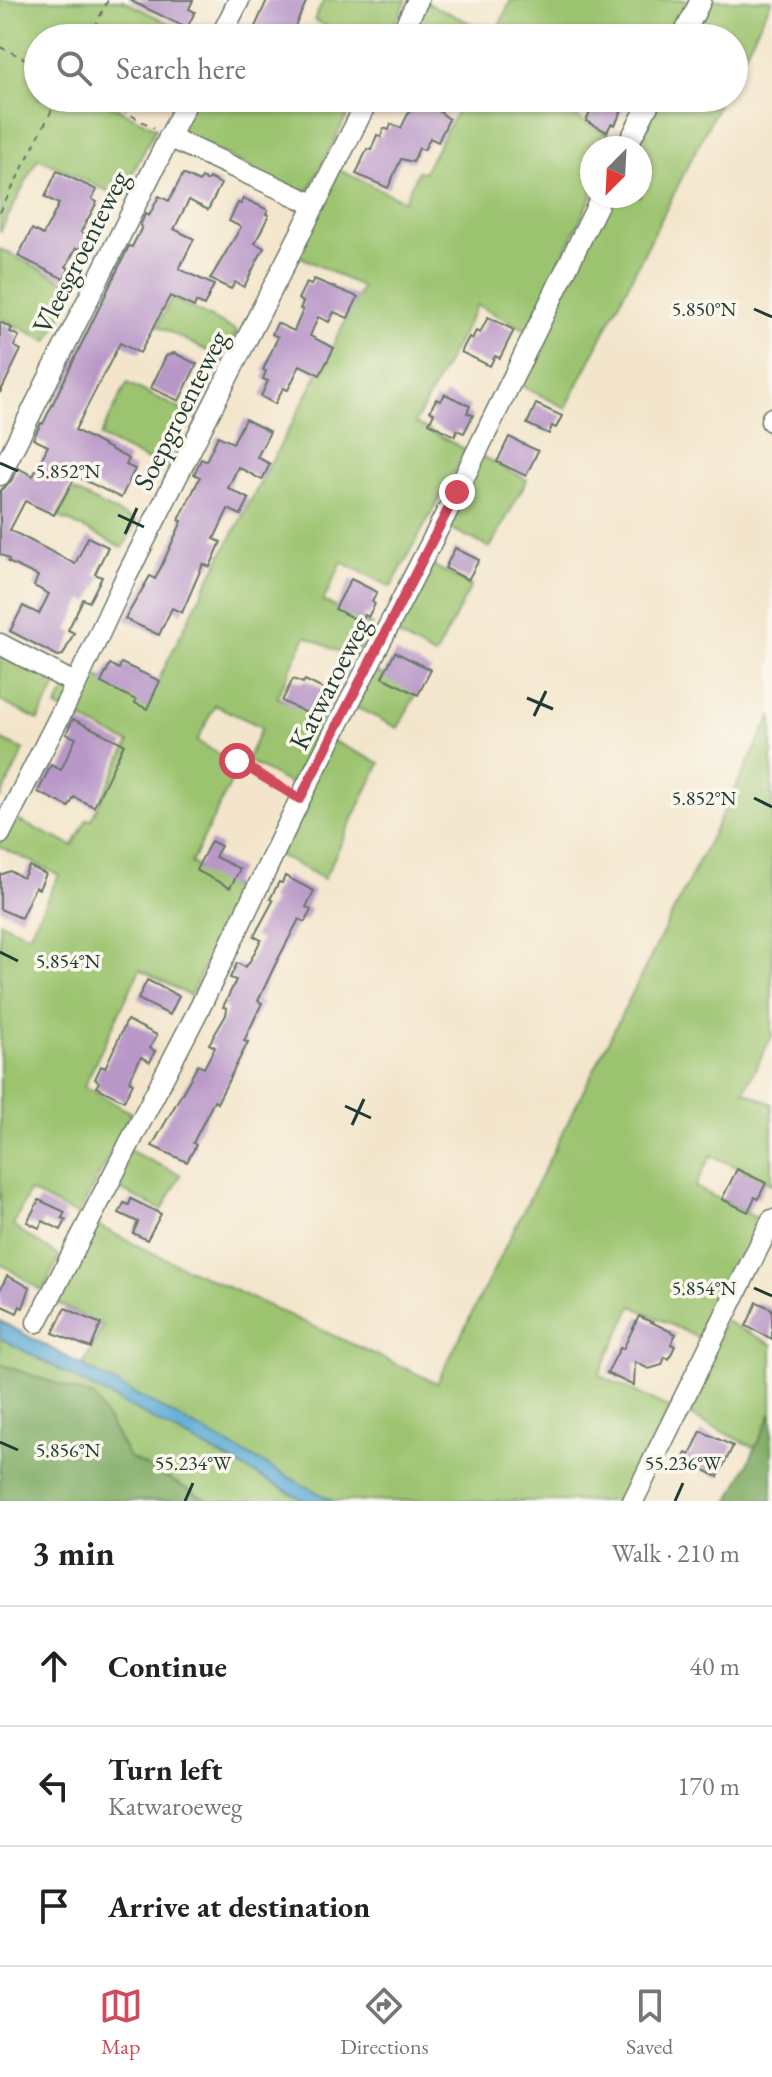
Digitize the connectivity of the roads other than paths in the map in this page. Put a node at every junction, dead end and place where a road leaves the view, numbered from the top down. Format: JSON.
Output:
{"nodes":[{"id":1,"x":239,"y":0,"type":"edge"},
{"id":2,"x":418,"y":0,"type":"edge"},
{"id":3,"x":701,"y":0,"type":"edge"},
{"id":4,"x":227,"y":24,"type":"edge"},
{"id":5,"x":406,"y":24,"type":"edge"},
{"id":6,"x":689,"y":24,"type":"edge"},
{"id":7,"x":182,"y":112,"type":"edge"},
{"id":8,"x":362,"y":112,"type":"edge"},
{"id":9,"x":645,"y":112,"type":"edge"},
{"id":10,"x":632,"y":136,"type":"edge"},
{"id":11,"x":169,"y":137,"type":"junction"},
{"id":12,"x":315,"y":205,"type":"junction"},
{"id":13,"x":596,"y":208,"type":"edge"},
{"id":14,"x":0,"y":475,"type":"edge"},
{"id":15,"x":0,"y":644,"type":"edge"},
{"id":16,"x":76,"y":684,"type":"junction"},
{"id":17,"x":0,"y":834,"type":"edge"},
{"id":18,"x":772,"y":1220,"type":"edge"},
{"id":19,"x":37,"y":1322,"type":"dead end"},
{"id":20,"x":633,"y":1501,"type":"edge"}],
"edges":[{"from":1,"to":4,"type":"street"},
{"from":2,"to":5,"type":"street"},
{"from":3,"to":6,"type":"street"},
{"from":7,"to":11,"type":"street","name":"Vleesgroenteweg"},
{"from":8,"to":12,"type":"street","name":"Soepgroenteweg"},
{"from":9,"to":10,"type":"street"},
{"from":11,"to":12,"type":"street"},
{"from":11,"to":14,"type":"street","name":"Vleesgroenteweg"},
{"from":12,"to":16,"type":"street","name":"Soepgroenteweg"},
{"from":13,"to":19,"type":"street","name":"Katwaroeweg"},
{"from":15,"to":16,"type":"street"},
{"from":16,"to":17,"type":"street","name":"Soepgroenteweg"},
{"from":18,"to":20,"type":"street"}]}
